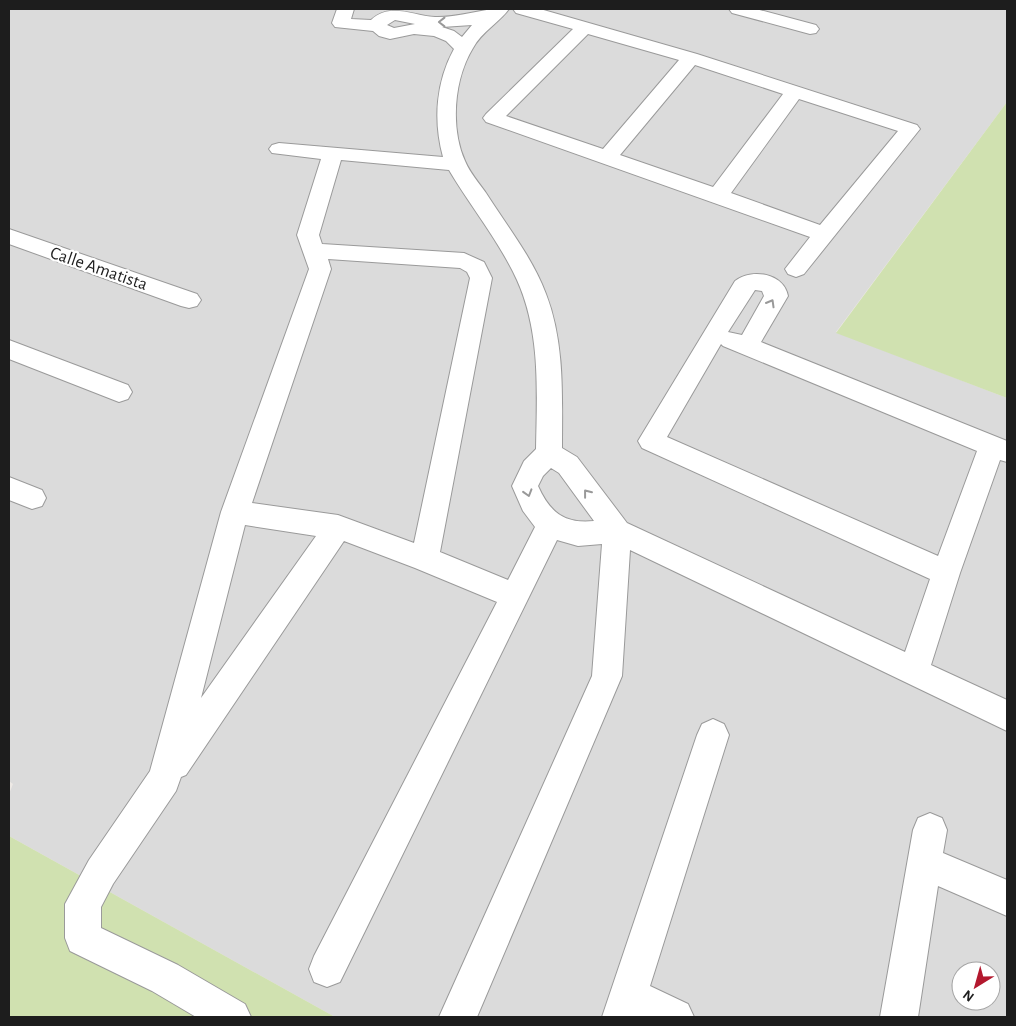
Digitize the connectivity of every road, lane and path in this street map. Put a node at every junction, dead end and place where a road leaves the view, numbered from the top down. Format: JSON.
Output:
{"nodes":[{"id":1,"x":346,"y":9,"type":"edge"},
{"id":2,"x":522,"y":9,"type":"edge"},
{"id":3,"x":738,"y":9,"type":"edge"},
{"id":4,"x":495,"y":12,"type":"edge"},
{"id":5,"x":378,"y":26,"type":"junction"},
{"id":6,"x":585,"y":27,"type":"junction"},
{"id":7,"x":810,"y":29,"type":"dead end"},
{"id":8,"x":463,"y":48,"type":"junction"},
{"id":9,"x":691,"y":58,"type":"junction"},
{"id":10,"x":795,"y":91,"type":"junction"},
{"id":11,"x":279,"y":149,"type":"dead end"},
{"id":12,"x":333,"y":154,"type":"junction"},
{"id":13,"x":607,"y":156,"type":"junction"},
{"id":14,"x":456,"y":164,"type":"junction"},
{"id":15,"x":718,"y":196,"type":"junction"},
{"id":16,"x":824,"y":234,"type":"junction"},
{"id":17,"x":9,"y":236,"type":"edge"},
{"id":18,"x":314,"y":251,"type":"junction"},
{"id":19,"x":796,"y":269,"type":"dead end"},
{"id":20,"x":189,"y":300,"type":"dead end"},
{"id":21,"x":715,"y":334,"type":"junction"},
{"id":22,"x":747,"y":346,"type":"junction"},
{"id":23,"x":9,"y":349,"type":"edge"},
{"id":24,"x":119,"y":392,"type":"dead end"},
{"id":25,"x":1000,"y":449,"type":"edge"},
{"id":26,"x":549,"y":453,"type":"junction"},
{"id":27,"x":234,"y":512,"type":"junction"},
{"id":28,"x":551,"y":524,"type":"junction"},
{"id":29,"x":338,"y":527,"type":"junction"},
{"id":30,"x":617,"y":531,"type":"junction"},
{"id":31,"x":424,"y":559,"type":"junction"},
{"id":32,"x":946,"y":573,"type":"junction"},
{"id":33,"x":514,"y":596,"type":"junction"},
{"id":34,"x":914,"y":671,"type":"junction"},
{"id":35,"x":1007,"y":716,"type":"edge"},
{"id":36,"x":713,"y":735,"type":"dead end"},
{"id":37,"x":164,"y":780,"type":"junction"},
{"id":38,"x":1007,"y":898,"type":"edge"},
{"id":39,"x":327,"y":968,"type":"dead end"},
{"id":40,"x":625,"y":1006,"type":"edge"},
{"id":41,"x":232,"y":1017,"type":"edge"},
{"id":42,"x":458,"y":1017,"type":"edge"},
{"id":43,"x":676,"y":1017,"type":"edge"},
{"id":44,"x":899,"y":1017,"type":"edge"}],
"edges":[{"from":1,"to":5,"type":"street"},
{"from":2,"to":6,"type":"street"},
{"from":3,"to":7,"type":"street"},
{"from":4,"to":5,"type":"street","one_way":true},
{"from":4,"to":8,"type":"street"},
{"from":5,"to":8,"type":"street"},
{"from":6,"to":9,"type":"street"},
{"from":6,"to":13,"type":"street"},
{"from":8,"to":14,"type":"street"},
{"from":9,"to":10,"type":"street"},
{"from":9,"to":13,"type":"street"},
{"from":10,"to":15,"type":"street"},
{"from":10,"to":16,"type":"street"},
{"from":11,"to":12,"type":"street"},
{"from":12,"to":14,"type":"street"},
{"from":12,"to":18,"type":"street"},
{"from":13,"to":15,"type":"street"},
{"from":14,"to":26,"type":"street"},
{"from":15,"to":16,"type":"street"},
{"from":16,"to":19,"type":"street"},
{"from":17,"to":20,"type":"street","name":"Calle Amatista"},
{"from":18,"to":27,"type":"street"},
{"from":18,"to":31,"type":"street"},
{"from":21,"to":22,"type":"street"},
{"from":22,"to":21,"type":"street","one_way":true},
{"from":21,"to":32,"type":"street"},
{"from":22,"to":25,"type":"street"},
{"from":23,"to":24,"type":"street"},
{"from":25,"to":32,"type":"street"},
{"from":26,"to":28,"type":"street","one_way":true},
{"from":30,"to":26,"type":"street","one_way":true},
{"from":27,"to":29,"type":"street"},
{"from":27,"to":37,"type":"street"},
{"from":28,"to":30,"type":"street"},
{"from":28,"to":33,"type":"street"},
{"from":29,"to":31,"type":"street"},
{"from":29,"to":37,"type":"street"},
{"from":30,"to":34,"type":"street"},
{"from":30,"to":42,"type":"street"},
{"from":31,"to":33,"type":"street"},
{"from":32,"to":34,"type":"street"},
{"from":33,"to":39,"type":"street"},
{"from":34,"to":35,"type":"street"},
{"from":36,"to":40,"type":"street"},
{"from":37,"to":41,"type":"street"},
{"from":38,"to":44,"type":"street"},
{"from":40,"to":43,"type":"street"}]}
